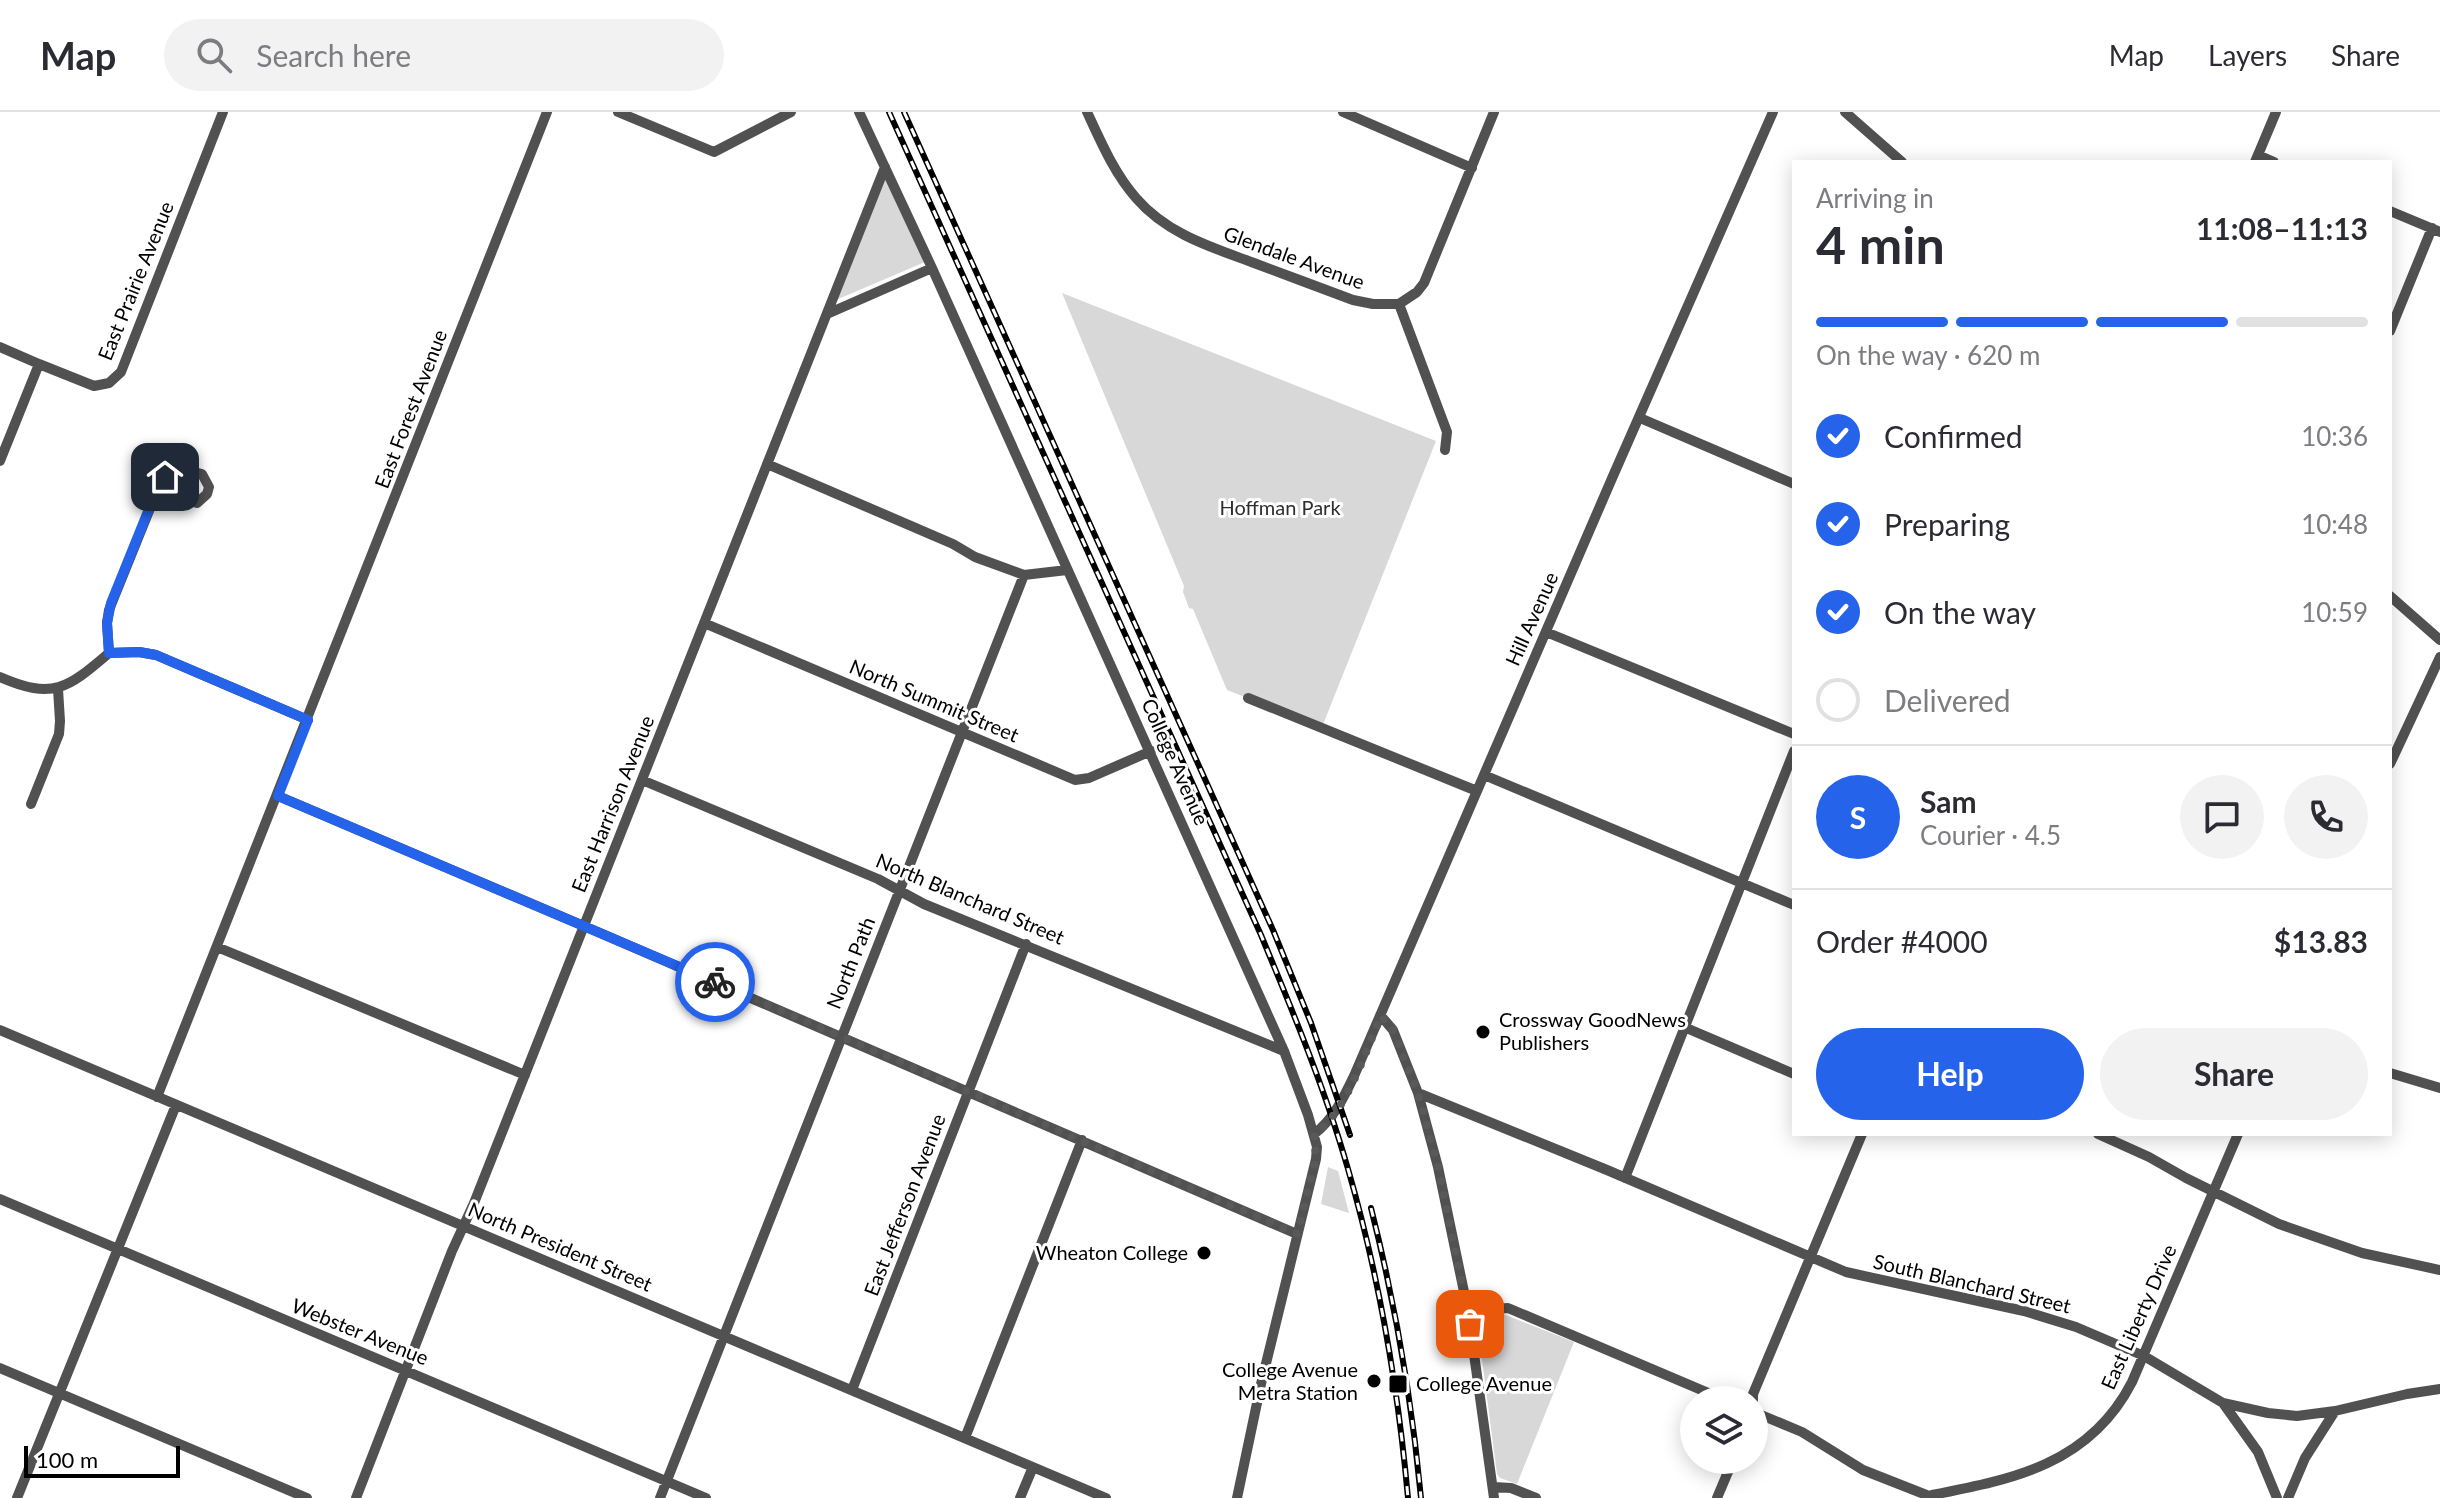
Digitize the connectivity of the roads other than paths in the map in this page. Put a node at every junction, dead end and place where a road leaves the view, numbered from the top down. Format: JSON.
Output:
{"nodes":[{"id":1,"x":223,"y":112,"type":"edge"},
{"id":2,"x":547,"y":112,"type":"edge"},
{"id":3,"x":618,"y":112,"type":"edge"},
{"id":4,"x":791,"y":112,"type":"edge"},
{"id":5,"x":859,"y":112,"type":"edge"},
{"id":6,"x":1087,"y":112,"type":"edge"},
{"id":7,"x":1343,"y":112,"type":"edge"},
{"id":8,"x":1494,"y":112,"type":"edge"},
{"id":9,"x":1773,"y":112,"type":"edge"},
{"id":10,"x":1845,"y":112,"type":"edge"},
{"id":11,"x":2276,"y":112,"type":"edge"},
{"id":12,"x":2256,"y":159,"type":"edge"},
{"id":13,"x":1900,"y":160,"type":"edge"},
{"id":14,"x":885,"y":167,"type":"junction"},
{"id":15,"x":1472,"y":168,"type":"junction"},
{"id":16,"x":2392,"y":212,"type":"edge"},
{"id":17,"x":2436,"y":230,"type":"edge"},
{"id":18,"x":932,"y":268,"type":"junction"},
{"id":19,"x":1399,"y":304,"type":"junction"},
{"id":20,"x":827,"y":314,"type":"junction"},
{"id":21,"x":2392,"y":327,"type":"edge"},
{"id":22,"x":0,"y":347,"type":"edge"},
{"id":23,"x":39,"y":364,"type":"junction"},
{"id":24,"x":1640,"y":418,"type":"junction"},
{"id":25,"x":1445,"y":450,"type":"dead end"},
{"id":26,"x":0,"y":461,"type":"edge"},
{"id":27,"x":767,"y":464,"type":"junction"},
{"id":28,"x":1792,"y":483,"type":"edge"},
{"id":29,"x":155,"y":496,"type":"junction"},
{"id":30,"x":1067,"y":570,"type":"junction"},
{"id":31,"x":1024,"y":575,"type":"junction"},
{"id":32,"x":2392,"y":598,"type":"edge"},
{"id":33,"x":704,"y":623,"type":"junction"},
{"id":34,"x":1546,"y":632,"type":"junction"},
{"id":35,"x":2440,"y":640,"type":"edge"},
{"id":36,"x":109,"y":653,"type":"junction"},
{"id":37,"x":2440,"y":657,"type":"edge"},
{"id":38,"x":0,"y":677,"type":"edge"},
{"id":39,"x":58,"y":689,"type":"junction"},
{"id":40,"x":1248,"y":698,"type":"dead end"},
{"id":41,"x":308,"y":720,"type":"junction"},
{"id":42,"x":962,"y":733,"type":"junction"},
{"id":43,"x":1792,"y":733,"type":"edge"},
{"id":44,"x":1151,"y":751,"type":"junction"},
{"id":45,"x":1792,"y":756,"type":"edge"},
{"id":46,"x":2392,"y":760,"type":"edge"},
{"id":47,"x":1484,"y":775,"type":"junction"},
{"id":48,"x":642,"y":780,"type":"junction"},
{"id":49,"x":1477,"y":791,"type":"junction"},
{"id":50,"x":278,"y":796,"type":"junction"},
{"id":51,"x":31,"y":804,"type":"dead end"},
{"id":52,"x":1741,"y":884,"type":"junction"},
{"id":53,"x":900,"y":890,"type":"junction"},
{"id":54,"x":1792,"y":904,"type":"edge"},
{"id":55,"x":584,"y":926,"type":"junction"},
{"id":56,"x":1026,"y":944,"type":"junction"},
{"id":57,"x":217,"y":947,"type":"junction"},
{"id":58,"x":1381,"y":1016,"type":"junction"},
{"id":59,"x":1684,"y":1027,"type":"junction"},
{"id":60,"x":0,"y":1030,"type":"edge"},
{"id":61,"x":841,"y":1037,"type":"junction"},
{"id":62,"x":1284,"y":1051,"type":"junction"},
{"id":63,"x":1792,"y":1073,"type":"edge"},
{"id":64,"x":2392,"y":1074,"type":"edge"},
{"id":65,"x":525,"y":1075,"type":"junction"},
{"id":66,"x":2440,"y":1088,"type":"edge"},
{"id":67,"x":968,"y":1092,"type":"junction"},
{"id":68,"x":1418,"y":1093,"type":"junction"},
{"id":69,"x":157,"y":1097,"type":"junction"},
{"id":70,"x":176,"y":1105,"type":"junction"},
{"id":71,"x":1314,"y":1134,"type":"junction"},
{"id":72,"x":1861,"y":1136,"type":"edge"},
{"id":73,"x":2102,"y":1136,"type":"edge"},
{"id":74,"x":2237,"y":1136,"type":"edge"},
{"id":75,"x":1082,"y":1140,"type":"junction"},
{"id":76,"x":1625,"y":1178,"type":"junction"},
{"id":77,"x":2214,"y":1191,"type":"junction"},
{"id":78,"x":0,"y":1199,"type":"edge"},
{"id":79,"x":463,"y":1227,"type":"junction"},
{"id":80,"x":1297,"y":1234,"type":"junction"},
{"id":81,"x":117,"y":1250,"type":"junction"},
{"id":82,"x":1812,"y":1258,"type":"junction"},
{"id":83,"x":2440,"y":1270,"type":"edge"},
{"id":84,"x":1468,"y":1311,"type":"junction"},
{"id":85,"x":724,"y":1336,"type":"junction"},
{"id":86,"x":2144,"y":1356,"type":"junction"},
{"id":87,"x":0,"y":1368,"type":"edge"},
{"id":88,"x":405,"y":1372,"type":"junction"},
{"id":89,"x":1692,"y":1386,"type":"edge"},
{"id":90,"x":1756,"y":1386,"type":"edge"},
{"id":91,"x":2440,"y":1389,"type":"edge"},
{"id":92,"x":852,"y":1390,"type":"junction"},
{"id":93,"x":59,"y":1393,"type":"junction"},
{"id":94,"x":2223,"y":1403,"type":"junction"},
{"id":95,"x":2335,"y":1411,"type":"junction"},
{"id":96,"x":1768,"y":1418,"type":"edge"},
{"id":97,"x":965,"y":1438,"type":"junction"},
{"id":98,"x":1033,"y":1467,"type":"junction"},
{"id":99,"x":1727,"y":1474,"type":"edge"},
{"id":100,"x":667,"y":1481,"type":"junction"},
{"id":101,"x":1494,"y":1492,"type":"edge"},
{"id":102,"x":1933,"y":1497,"type":"edge"},
{"id":103,"x":17,"y":1498,"type":"edge"},
{"id":104,"x":307,"y":1498,"type":"edge"},
{"id":105,"x":356,"y":1498,"type":"edge"},
{"id":106,"x":660,"y":1498,"type":"edge"},
{"id":107,"x":706,"y":1498,"type":"edge"},
{"id":108,"x":1020,"y":1498,"type":"edge"},
{"id":109,"x":1106,"y":1498,"type":"edge"},
{"id":110,"x":1237,"y":1498,"type":"edge"},
{"id":111,"x":1536,"y":1498,"type":"edge"},
{"id":112,"x":1717,"y":1498,"type":"edge"},
{"id":113,"x":2277,"y":1498,"type":"edge"},
{"id":114,"x":2288,"y":1498,"type":"edge"}],
"edges":[{"from":1,"to":23,"type":"street","name":"East Prairie Avenue"},
{"from":2,"to":41,"type":"street","name":"East Forest Avenue"},
{"from":3,"to":4,"type":"street"},
{"from":5,"to":14,"type":"street","name":"College Avenue"},
{"from":6,"to":19,"type":"street","name":"Glendale Avenue"},
{"from":7,"to":15,"type":"street"},
{"from":8,"to":15,"type":"street"},
{"from":9,"to":24,"type":"street","name":"Hill Avenue"},
{"from":10,"to":13,"type":"street"},
{"from":11,"to":12,"type":"street"},
{"from":14,"to":18,"type":"street","name":"College Avenue"},
{"from":14,"to":20,"type":"street","name":"East Harrison Avenue"},
{"from":15,"to":19,"type":"street"},
{"from":16,"to":17,"type":"street"},
{"from":17,"to":21,"type":"street"},
{"from":18,"to":20,"type":"street"},
{"from":18,"to":30,"type":"street","name":"College Avenue"},
{"from":19,"to":25,"type":"street"},
{"from":20,"to":27,"type":"street","name":"East Harrison Avenue"},
{"from":22,"to":23,"type":"street"},
{"from":23,"to":26,"type":"street"},
{"from":24,"to":28,"type":"street"},
{"from":24,"to":34,"type":"street","name":"Hill Avenue"},
{"from":27,"to":31,"type":"street"},
{"from":27,"to":33,"type":"street","name":"East Harrison Avenue"},
{"from":29,"to":29,"type":"street"},
{"from":29,"to":36,"type":"street"},
{"from":30,"to":31,"type":"street"},
{"from":30,"to":44,"type":"street","name":"College Avenue"},
{"from":31,"to":42,"type":"street","name":"North Path"},
{"from":32,"to":35,"type":"street"},
{"from":33,"to":42,"type":"street","name":"North Summit Street"},
{"from":33,"to":48,"type":"street","name":"East Harrison Avenue"},
{"from":34,"to":43,"type":"street"},
{"from":34,"to":47,"type":"street","name":"Hill Avenue"},
{"from":36,"to":39,"type":"street"},
{"from":36,"to":41,"type":"street"},
{"from":37,"to":46,"type":"street"},
{"from":38,"to":39,"type":"street"},
{"from":39,"to":51,"type":"street"},
{"from":40,"to":49,"type":"street"},
{"from":41,"to":50,"type":"street","name":"East Forest Avenue"},
{"from":42,"to":44,"type":"street","name":"North Summit Street"},
{"from":42,"to":53,"type":"street","name":"North Path"},
{"from":44,"to":62,"type":"street","name":"College Avenue"},
{"from":45,"to":52,"type":"street"},
{"from":47,"to":49,"type":"street","name":"Hill Avenue"},
{"from":47,"to":52,"type":"street"},
{"from":48,"to":53,"type":"street","name":"North Blanchard Street"},
{"from":48,"to":55,"type":"street","name":"East Harrison Avenue"},
{"from":49,"to":58,"type":"street","name":"Hill Avenue"},
{"from":50,"to":55,"type":"street"},
{"from":50,"to":57,"type":"street"},
{"from":52,"to":54,"type":"street"},
{"from":52,"to":59,"type":"street"},
{"from":53,"to":56,"type":"street","name":"North Blanchard Street"},
{"from":53,"to":61,"type":"street","name":"North Path"},
{"from":55,"to":61,"type":"street"},
{"from":55,"to":65,"type":"street","name":"East Harrison Avenue"},
{"from":56,"to":62,"type":"street","name":"North Blanchard Street"},
{"from":56,"to":67,"type":"street","name":"East Jefferson Avenue"},
{"from":57,"to":65,"type":"street"},
{"from":57,"to":69,"type":"street"},
{"from":58,"to":68,"type":"street"},
{"from":58,"to":71,"type":"street","name":"Hill Avenue"},
{"from":59,"to":63,"type":"street"},
{"from":59,"to":76,"type":"street"},
{"from":60,"to":69,"type":"street","name":"North President Street"},
{"from":61,"to":67,"type":"street"},
{"from":61,"to":85,"type":"street","name":"North Path"},
{"from":62,"to":71,"type":"street","name":"College Avenue"},
{"from":64,"to":66,"type":"street"},
{"from":65,"to":79,"type":"street","name":"East Harrison Avenue"},
{"from":67,"to":75,"type":"street"},
{"from":67,"to":92,"type":"street","name":"East Jefferson Avenue"},
{"from":68,"to":76,"type":"street"},
{"from":68,"to":84,"type":"street"},
{"from":69,"to":70,"type":"street","name":"North President Street"},
{"from":70,"to":79,"type":"street","name":"North President Street"},
{"from":70,"to":81,"type":"street"},
{"from":71,"to":80,"type":"street","name":"College Avenue"},
{"from":72,"to":82,"type":"street"},
{"from":73,"to":77,"type":"street"},
{"from":74,"to":77,"type":"street","name":"East Liberty Drive"},
{"from":75,"to":80,"type":"street"},
{"from":75,"to":97,"type":"street"},
{"from":76,"to":82,"type":"street"},
{"from":77,"to":83,"type":"street"},
{"from":77,"to":86,"type":"street","name":"East Liberty Drive"},
{"from":78,"to":81,"type":"street","name":"Webster Avenue"},
{"from":79,"to":85,"type":"street","name":"North President Street"},
{"from":79,"to":88,"type":"street","name":"East Harrison Avenue"},
{"from":80,"to":110,"type":"street","name":"College Avenue"},
{"from":81,"to":88,"type":"street","name":"Webster Avenue"},
{"from":81,"to":93,"type":"street"},
{"from":82,"to":86,"type":"street","name":"South Blanchard Street"},
{"from":82,"to":90,"type":"street"},
{"from":84,"to":89,"type":"street"},
{"from":84,"to":101,"type":"street"},
{"from":85,"to":92,"type":"street","name":"North President Street"},
{"from":85,"to":100,"type":"street","name":"North Path"},
{"from":86,"to":94,"type":"street","name":"South Blanchard Street"},
{"from":86,"to":102,"type":"street","name":"East Liberty Drive"},
{"from":87,"to":93,"type":"street"},
{"from":88,"to":100,"type":"street","name":"Webster Avenue"},
{"from":88,"to":105,"type":"street","name":"East Harrison Avenue"},
{"from":91,"to":95,"type":"street","name":"South Blanchard Street"},
{"from":92,"to":97,"type":"street","name":"North President Street"},
{"from":93,"to":103,"type":"street"},
{"from":93,"to":104,"type":"street"},
{"from":94,"to":95,"type":"street","name":"South Blanchard Street"},
{"from":94,"to":113,"type":"street"},
{"from":95,"to":114,"type":"street"},
{"from":96,"to":102,"type":"street"},
{"from":97,"to":98,"type":"street","name":"North President Street"},
{"from":98,"to":108,"type":"street"},
{"from":98,"to":109,"type":"street","name":"North President Street"},
{"from":99,"to":112,"type":"street"},
{"from":100,"to":106,"type":"street","name":"North Path"},
{"from":100,"to":107,"type":"street","name":"Webster Avenue"},
{"from":101,"to":111,"type":"street"}]}
